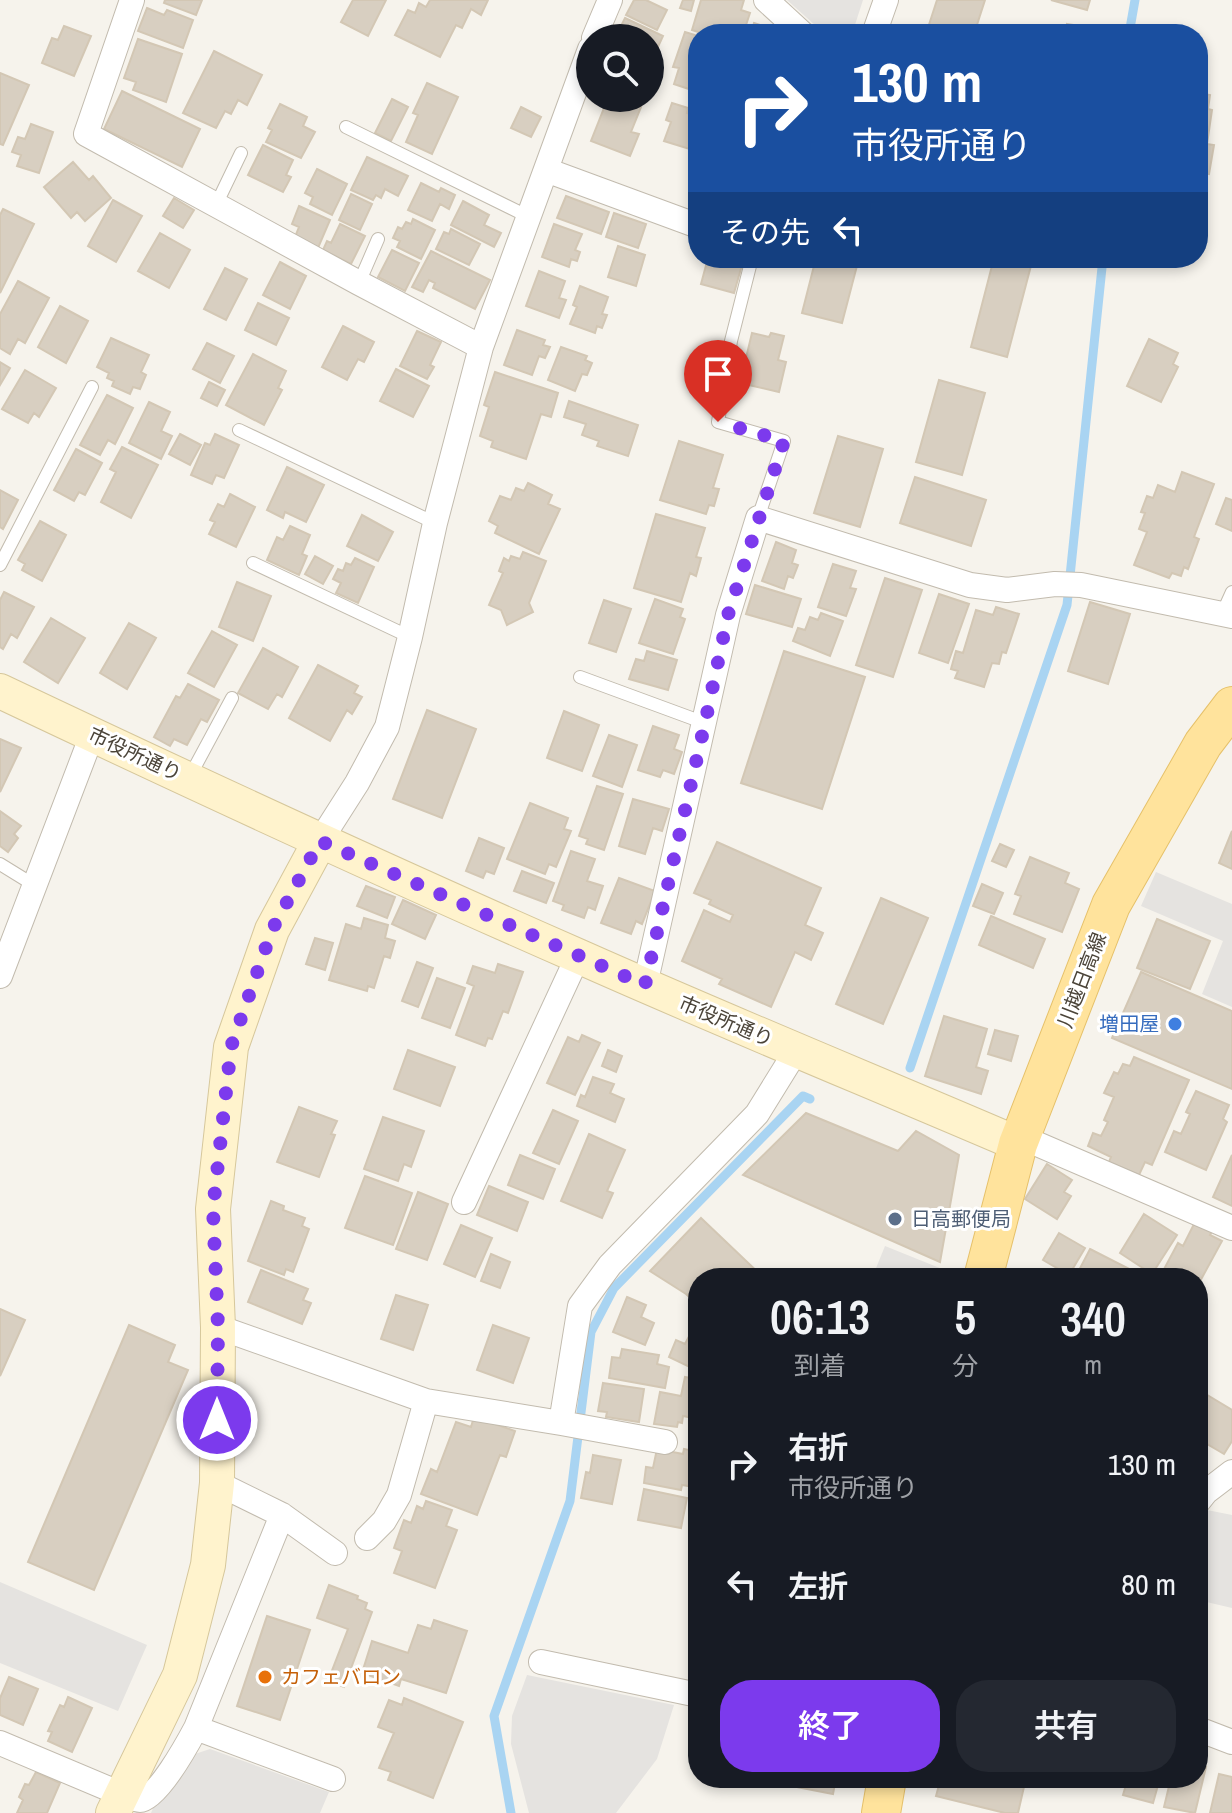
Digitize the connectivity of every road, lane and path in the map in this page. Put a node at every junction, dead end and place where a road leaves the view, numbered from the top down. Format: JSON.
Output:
{"nodes":[{"id":1,"x":132,"y":0,"type":"edge"},
{"id":2,"x":766,"y":0,"type":"edge"},
{"id":3,"x":886,"y":0,"type":"edge"},
{"id":4,"x":603,"y":2,"type":"edge"},
{"id":5,"x":598,"y":24,"type":"edge"},
{"id":6,"x":792,"y":24,"type":"edge"},
{"id":7,"x":878,"y":24,"type":"edge"},
{"id":8,"x":576,"y":93,"type":"edge"},
{"id":9,"x":346,"y":127,"type":"dead end"},
{"id":10,"x":241,"y":153,"type":"dead end"},
{"id":11,"x":546,"y":170,"type":"junction"},
{"id":12,"x":216,"y":205,"type":"junction"},
{"id":13,"x":529,"y":217,"type":"junction"},
{"id":14,"x":688,"y":222,"type":"edge"},
{"id":15,"x":378,"y":239,"type":"dead end"},
{"id":16,"x":749,"y":268,"type":"edge"},
{"id":17,"x":359,"y":283,"type":"junction"},
{"id":18,"x":481,"y":347,"type":"junction"},
{"id":19,"x":92,"y":387,"type":"dead end"},
{"id":20,"x":239,"y":430,"type":"dead end"},
{"id":21,"x":758,"y":518,"type":"junction"},
{"id":22,"x":435,"y":523,"type":"junction"},
{"id":23,"x":253,"y":563,"type":"dead end"},
{"id":24,"x":0,"y":565,"type":"edge"},
{"id":25,"x":1229,"y":607,"type":"edge"},
{"id":26,"x":410,"y":637,"type":"junction"},
{"id":27,"x":580,"y":677,"type":"dead end"},
{"id":28,"x":0,"y":691,"type":"edge"},
{"id":29,"x":232,"y":698,"type":"dead end"},
{"id":30,"x":1232,"y":706,"type":"edge"},
{"id":31,"x":705,"y":723,"type":"junction"},
{"id":32,"x":92,"y":735,"type":"junction"},
{"id":33,"x":188,"y":779,"type":"junction"},
{"id":34,"x":320,"y":841,"type":"junction"},
{"id":35,"x":0,"y":864,"type":"edge"},
{"id":36,"x":34,"y":885,"type":"junction"},
{"id":37,"x":578,"y":956,"type":"junction"},
{"id":38,"x":0,"y":976,"type":"edge"},
{"id":39,"x":645,"y":985,"type":"junction"},
{"id":40,"x":796,"y":1051,"type":"junction"},
{"id":41,"x":1019,"y":1141,"type":"junction"},
{"id":42,"x":464,"y":1202,"type":"dead end"},
{"id":43,"x":1232,"y":1228,"type":"edge"},
{"id":44,"x":986,"y":1268,"type":"edge"},
{"id":45,"x":218,"y":1327,"type":"junction"},
{"id":46,"x":426,"y":1401,"type":"junction"},
{"id":47,"x":561,"y":1423,"type":"junction"},
{"id":48,"x":665,"y":1442,"type":"dead end"},
{"id":49,"x":1232,"y":1472,"type":"edge"},
{"id":50,"x":217,"y":1483,"type":"junction"},
{"id":51,"x":1208,"y":1490,"type":"edge"},
{"id":52,"x":282,"y":1515,"type":"junction"},
{"id":53,"x":367,"y":1538,"type":"dead end"},
{"id":54,"x":335,"y":1553,"type":"dead end"},
{"id":55,"x":541,"y":1662,"type":"dead end"},
{"id":56,"x":688,"y":1693,"type":"edge"},
{"id":57,"x":196,"y":1728,"type":"junction"},
{"id":58,"x":1208,"y":1733,"type":"edge"},
{"id":59,"x":1232,"y":1742,"type":"edge"},
{"id":60,"x":0,"y":1743,"type":"edge"},
{"id":61,"x":333,"y":1779,"type":"dead end"},
{"id":62,"x":117,"y":1804,"type":"edge"}],
"edges":[{"from":1,"to":12,"type":"street"},
{"from":2,"to":6,"type":"street"},
{"from":3,"to":7,"type":"street"},
{"from":4,"to":5,"type":"street"},
{"from":8,"to":11,"type":"street"},
{"from":9,"to":13,"type":"lane"},
{"from":10,"to":12,"type":"lane"},
{"from":11,"to":13,"type":"street"},
{"from":11,"to":14,"type":"street"},
{"from":12,"to":17,"type":"street"},
{"from":13,"to":18,"type":"street"},
{"from":15,"to":17,"type":"lane"},
{"from":16,"to":21,"type":"lane"},
{"from":17,"to":18,"type":"street"},
{"from":18,"to":22,"type":"street"},
{"from":19,"to":24,"type":"lane"},
{"from":20,"to":22,"type":"lane"},
{"from":21,"to":25,"type":"street"},
{"from":21,"to":31,"type":"street"},
{"from":22,"to":26,"type":"street"},
{"from":23,"to":26,"type":"lane"},
{"from":26,"to":34,"type":"street"},
{"from":27,"to":31,"type":"lane"},
{"from":28,"to":32,"type":"street","name":"市役所通り"},
{"from":29,"to":33,"type":"lane"},
{"from":30,"to":41,"type":"main road","name":"川越日高線"},
{"from":31,"to":39,"type":"street"},
{"from":32,"to":33,"type":"street","name":"市役所通り"},
{"from":32,"to":36,"type":"street"},
{"from":33,"to":34,"type":"street","name":"市役所通り"},
{"from":34,"to":37,"type":"street","name":"市役所通り"},
{"from":34,"to":45,"type":"street"},
{"from":35,"to":36,"type":"lane"},
{"from":36,"to":38,"type":"street"},
{"from":37,"to":39,"type":"street","name":"市役所通り"},
{"from":37,"to":42,"type":"street"},
{"from":39,"to":40,"type":"street","name":"市役所通り"},
{"from":40,"to":41,"type":"street","name":"市役所通り"},
{"from":40,"to":47,"type":"street"},
{"from":41,"to":43,"type":"street"},
{"from":41,"to":44,"type":"main road","name":"川越日高線"},
{"from":45,"to":46,"type":"street"},
{"from":45,"to":50,"type":"street"},
{"from":46,"to":47,"type":"street"},
{"from":46,"to":53,"type":"street"},
{"from":47,"to":48,"type":"street"},
{"from":49,"to":51,"type":"street"},
{"from":50,"to":52,"type":"street"},
{"from":50,"to":62,"type":"street"},
{"from":52,"to":54,"type":"street"},
{"from":52,"to":57,"type":"street"},
{"from":55,"to":56,"type":"street"},
{"from":57,"to":61,"type":"street"},
{"from":57,"to":62,"type":"street"},
{"from":58,"to":59,"type":"street"},
{"from":60,"to":62,"type":"street"}]}
